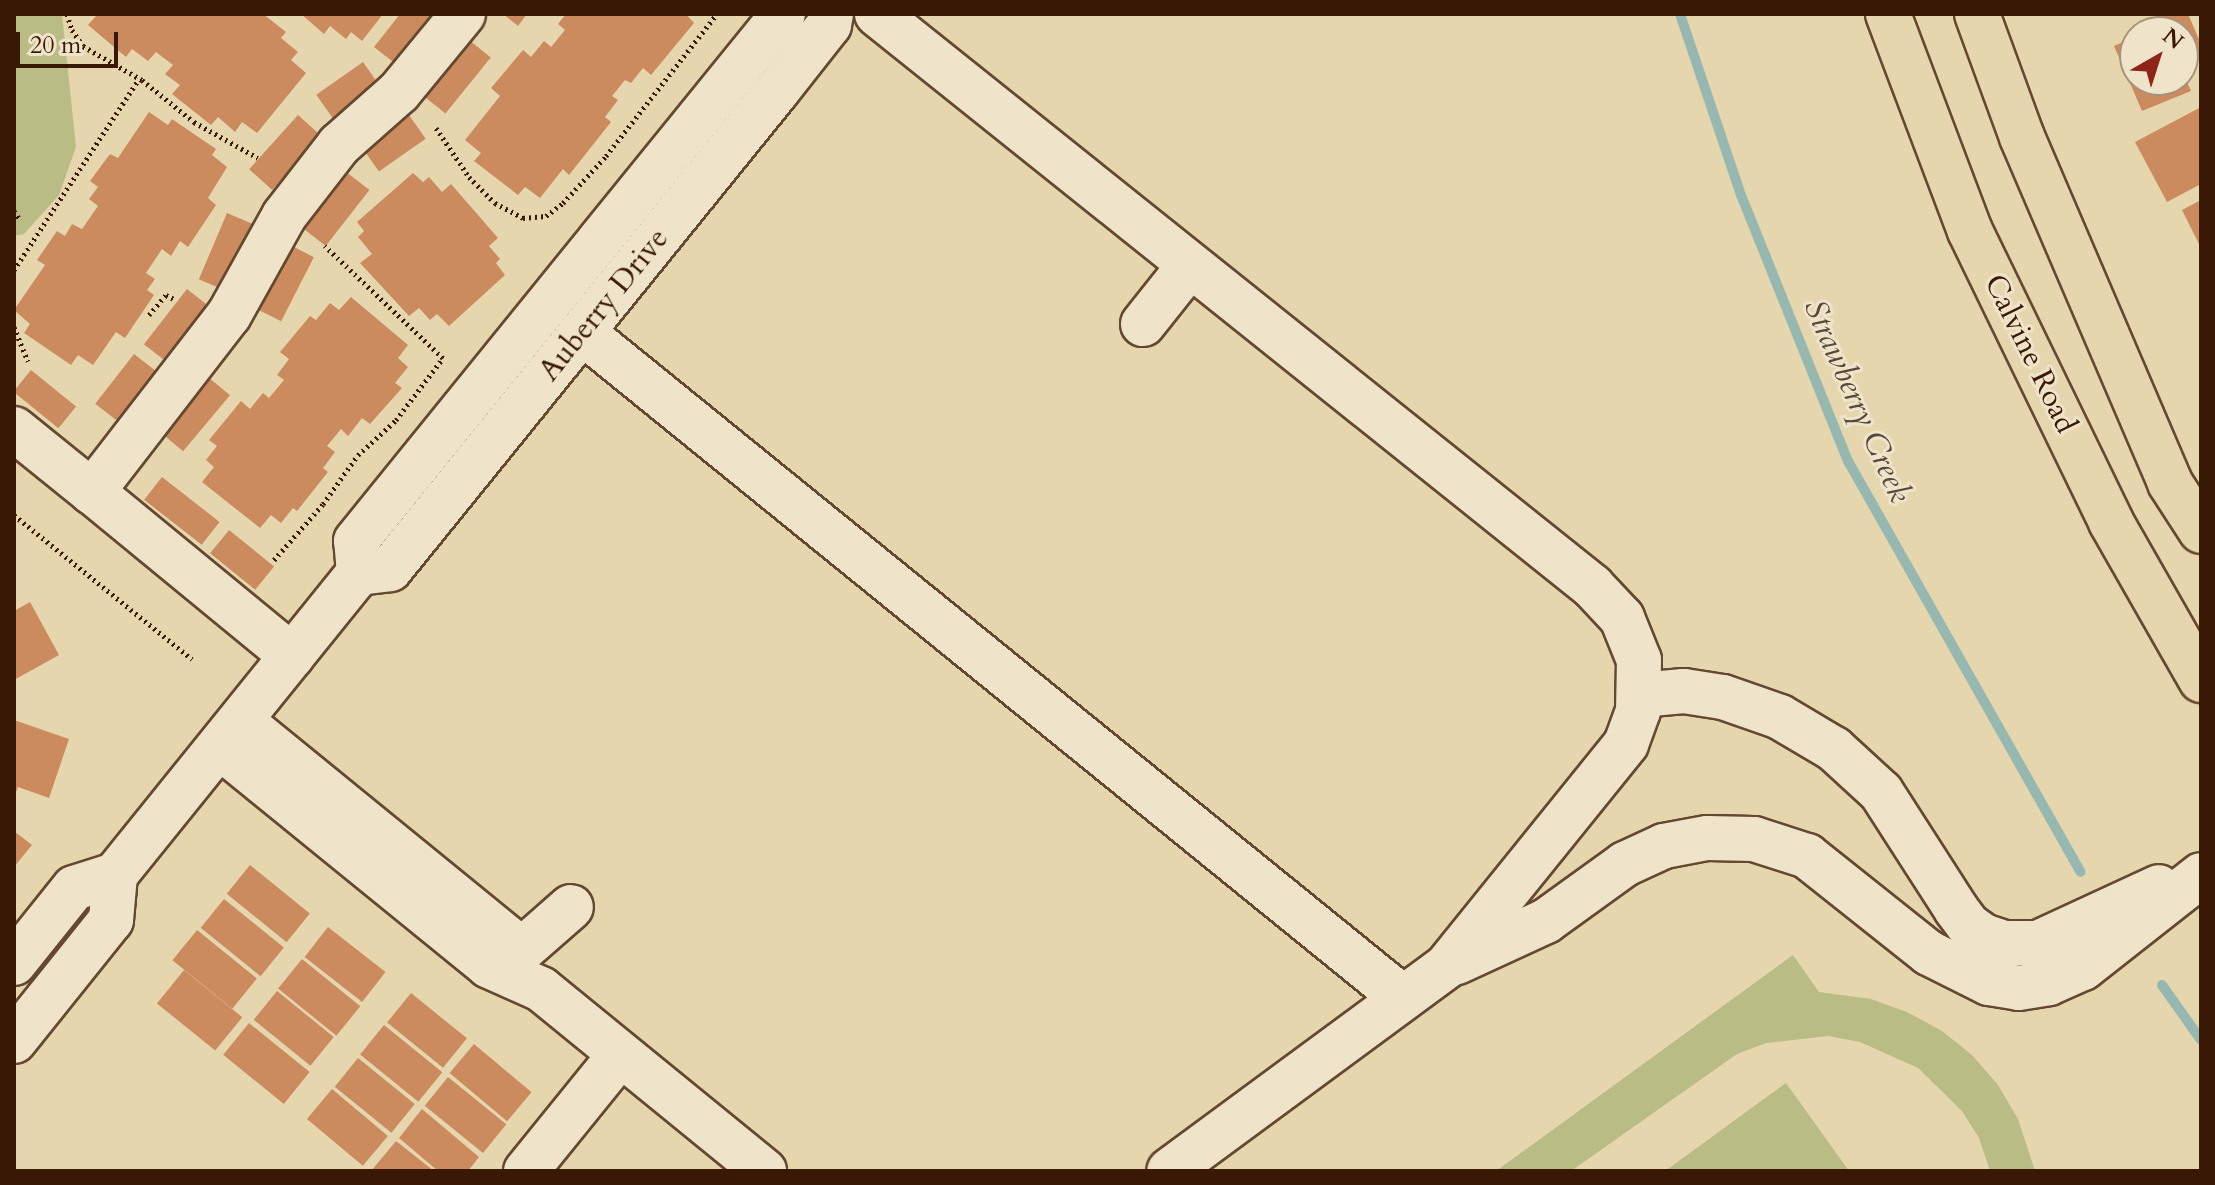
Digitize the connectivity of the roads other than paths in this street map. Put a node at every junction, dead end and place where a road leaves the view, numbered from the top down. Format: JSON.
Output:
{"nodes":[{"id":1,"x":463,"y":14,"type":"edge"},
{"id":2,"x":783,"y":14,"type":"edge"},
{"id":3,"x":831,"y":14,"type":"edge"},
{"id":4,"x":877,"y":14,"type":"edge"},
{"id":5,"x":1888,"y":14,"type":"edge"},
{"id":6,"x":1977,"y":14,"type":"edge"},
{"id":7,"x":1190,"y":265,"type":"junction"},
{"id":8,"x":1143,"y":324,"type":"dead end"},
{"id":9,"x":582,"y":332,"type":"junction"},
{"id":10,"x":14,"y":429,"type":"edge"},
{"id":11,"x":92,"y":492,"type":"junction"},
{"id":12,"x":2201,"y":531,"type":"edge"},
{"id":13,"x":359,"y":573,"type":"junction"},
{"id":14,"x":292,"y":656,"type":"junction"},
{"id":15,"x":2201,"y":680,"type":"edge"},
{"id":16,"x":1640,"y":695,"type":"junction"},
{"id":17,"x":231,"y":734,"type":"junction"},
{"id":18,"x":2201,"y":867,"type":"edge"},
{"id":19,"x":115,"y":875,"type":"junction"},
{"id":20,"x":2201,"y":875,"type":"edge"},
{"id":21,"x":571,"y":907,"type":"dead end"},
{"id":22,"x":511,"y":954,"type":"junction"},
{"id":23,"x":14,"y":963,"type":"edge"},
{"id":24,"x":1447,"y":966,"type":"junction"},
{"id":25,"x":1403,"y":998,"type":"junction"},
{"id":26,"x":14,"y":1041,"type":"edge"},
{"id":27,"x":619,"y":1056,"type":"junction"},
{"id":28,"x":526,"y":1171,"type":"edge"},
{"id":29,"x":764,"y":1171,"type":"edge"},
{"id":30,"x":1169,"y":1171,"type":"edge"}],
"edges":[{"from":1,"to":11,"type":"street"},
{"from":2,"to":13,"type":"street","name":"Auberry Drive"},
{"from":3,"to":9,"type":"street","name":"Auberry Drive"},
{"from":4,"to":7,"type":"street"},
{"from":5,"to":15,"type":"main road","name":"Calvine Road"},
{"from":6,"to":12,"type":"main road"},
{"from":7,"to":8,"type":"street"},
{"from":7,"to":16,"type":"street"},
{"from":9,"to":13,"type":"street","name":"Auberry Drive"},
{"from":9,"to":25,"type":"street"},
{"from":10,"to":11,"type":"street"},
{"from":11,"to":14,"type":"street"},
{"from":13,"to":14,"type":"street"},
{"from":14,"to":17,"type":"street"},
{"from":16,"to":18,"type":"street"},
{"from":16,"to":24,"type":"street"},
{"from":17,"to":19,"type":"street"},
{"from":17,"to":22,"type":"street"},
{"from":19,"to":23,"type":"street"},
{"from":19,"to":26,"type":"street"},
{"from":20,"to":24,"type":"street"},
{"from":21,"to":22,"type":"street"},
{"from":22,"to":27,"type":"street"},
{"from":24,"to":25,"type":"street"},
{"from":25,"to":30,"type":"street"},
{"from":27,"to":28,"type":"street"},
{"from":27,"to":29,"type":"street"}]}
